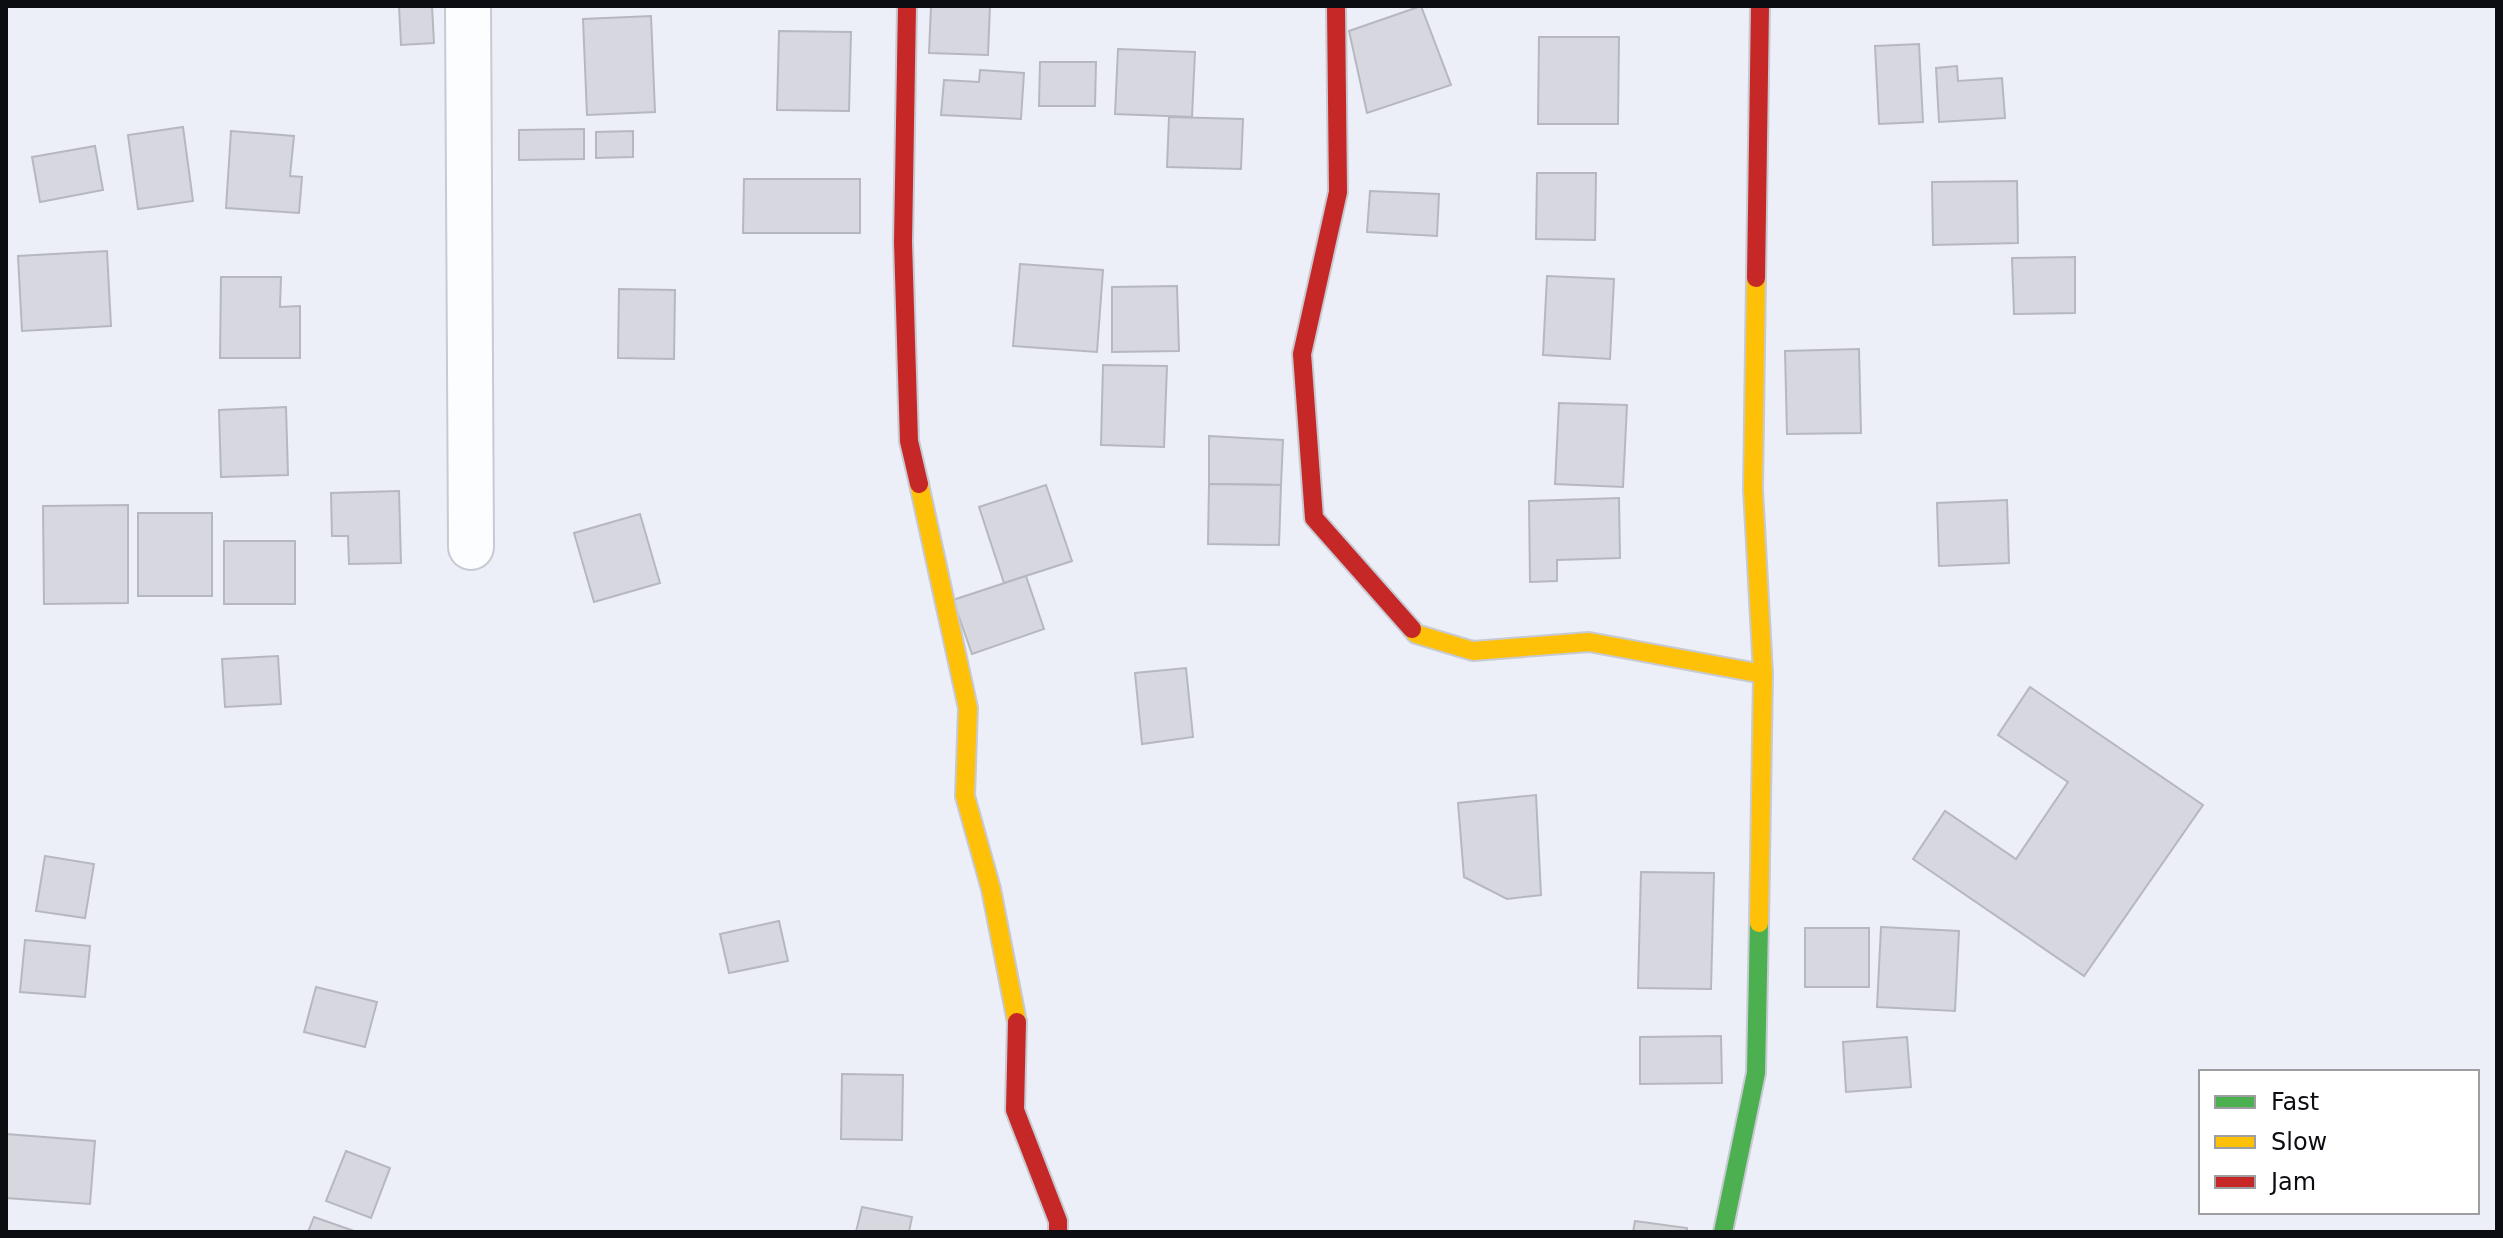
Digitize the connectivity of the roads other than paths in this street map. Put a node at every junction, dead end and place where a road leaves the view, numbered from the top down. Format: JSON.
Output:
{"nodes":[{"id":1,"x":468,"y":6,"type":"edge"},
{"id":2,"x":907,"y":6,"type":"edge"},
{"id":3,"x":1336,"y":6,"type":"edge"},
{"id":4,"x":1760,"y":6,"type":"edge"},
{"id":5,"x":471,"y":547,"type":"dead end"},
{"id":6,"x":1763,"y":674,"type":"junction"},
{"id":7,"x":1058,"y":1232,"type":"edge"},
{"id":8,"x":1723,"y":1232,"type":"edge"}],
"edges":[{"from":1,"to":5,"type":"street"},
{"from":2,"to":7,"type":"street"},
{"from":3,"to":6,"type":"street"},
{"from":4,"to":6,"type":"street"},
{"from":6,"to":8,"type":"street"}]}
